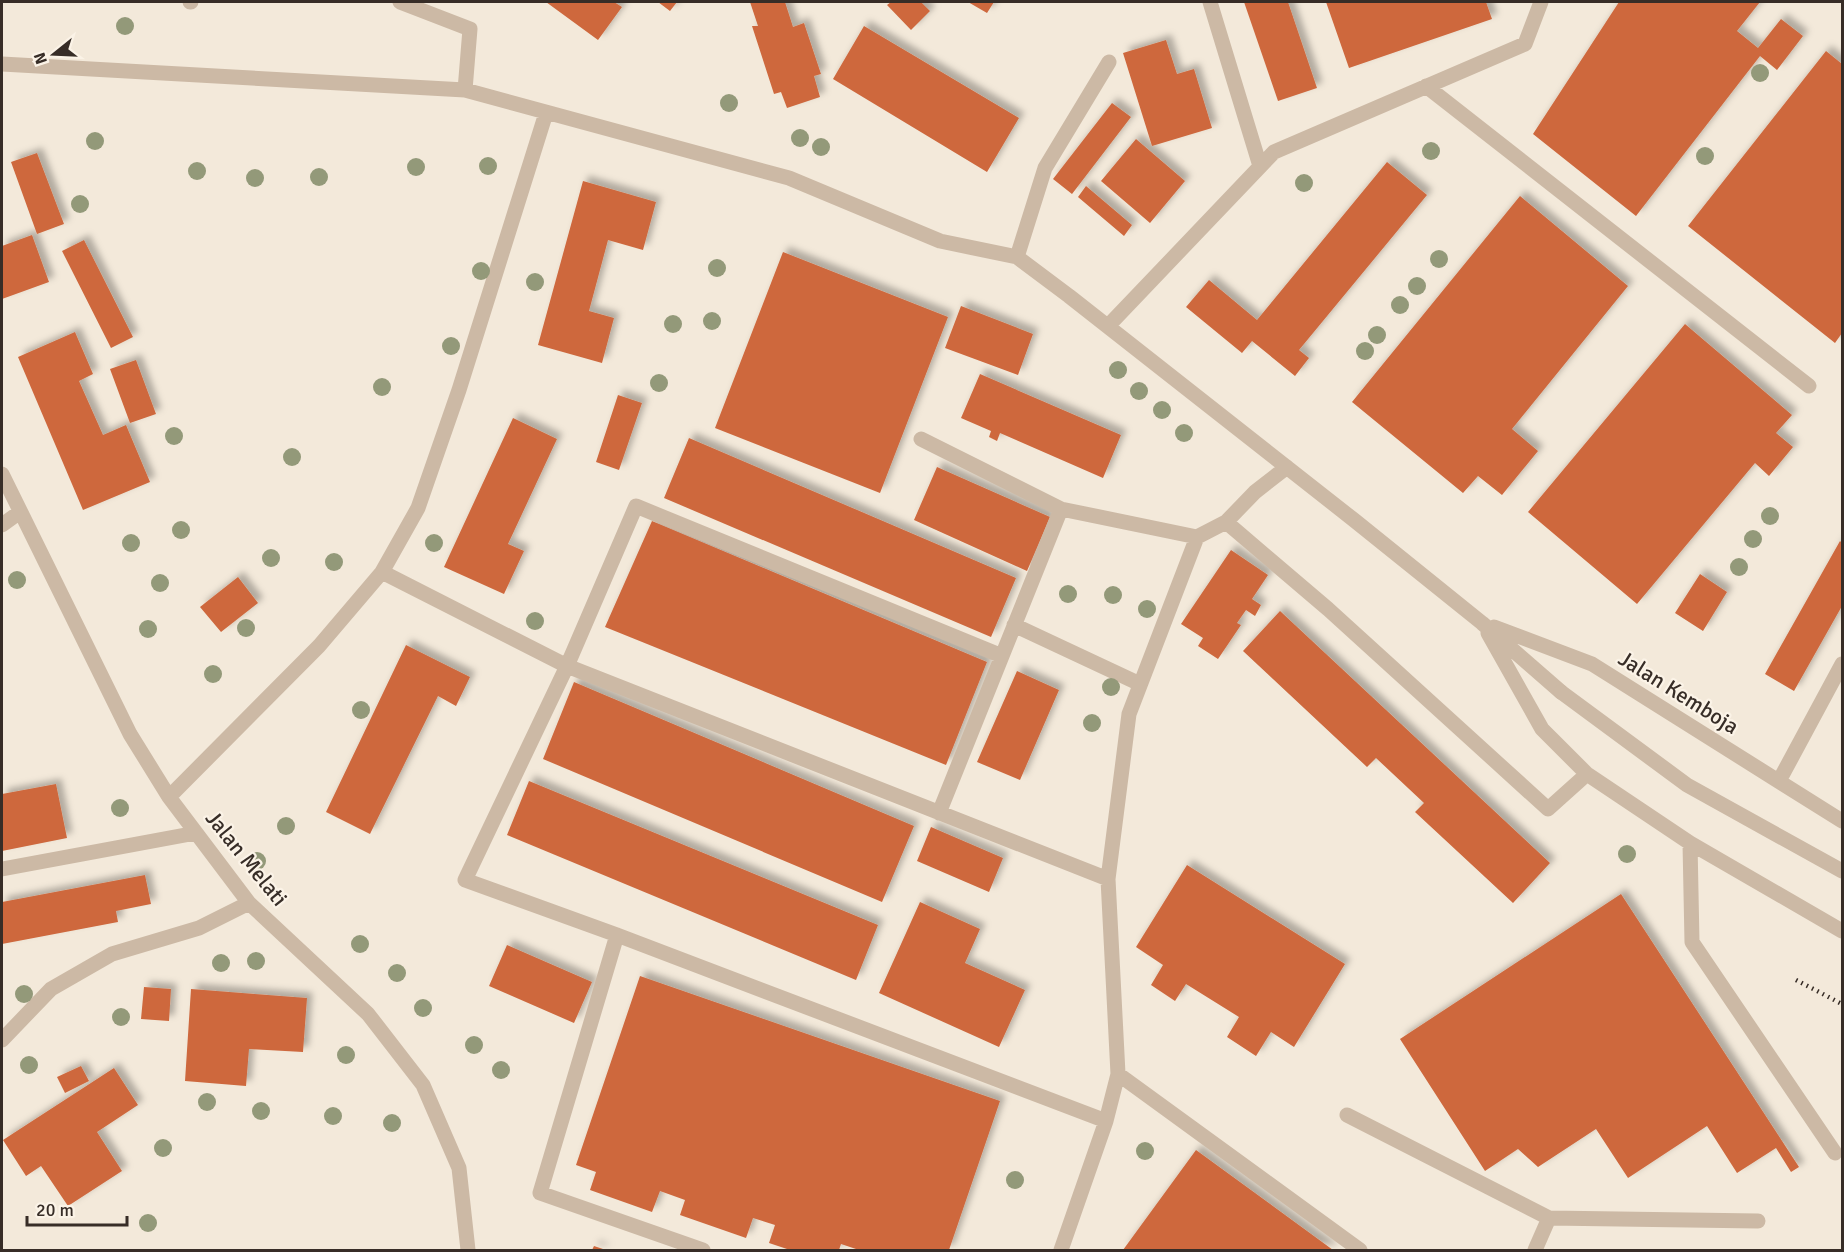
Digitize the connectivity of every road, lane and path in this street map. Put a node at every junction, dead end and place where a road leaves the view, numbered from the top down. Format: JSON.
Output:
{"nodes":[{"id":1,"x":400,"y":2,"type":"edge"},
{"id":2,"x":1210,"y":2,"type":"edge"},
{"id":3,"x":1541,"y":2,"type":"edge"},
{"id":4,"x":1109,"y":62,"type":"dead end"},
{"id":5,"x":2,"y":64,"type":"edge"},
{"id":6,"x":1426,"y":86,"type":"junction"},
{"id":7,"x":465,"y":90,"type":"junction"},
{"id":8,"x":546,"y":113,"type":"junction"},
{"id":9,"x":1260,"y":166,"type":"junction"},
{"id":10,"x":1017,"y":257,"type":"junction"},
{"id":11,"x":1108,"y":326,"type":"junction"},
{"id":12,"x":1809,"y":386,"type":"dead end"},
{"id":13,"x":921,"y":439,"type":"dead end"},
{"id":14,"x":1287,"y":467,"type":"junction"},
{"id":15,"x":2,"y":474,"type":"edge"},
{"id":16,"x":1060,"y":509,"type":"junction"},
{"id":17,"x":20,"y":513,"type":"junction"},
{"id":18,"x":1226,"y":522,"type":"junction"},
{"id":19,"x":2,"y":525,"type":"edge"},
{"id":20,"x":1197,"y":537,"type":"junction"},
{"id":21,"x":382,"y":572,"type":"junction"},
{"id":22,"x":1482,"y":623,"type":"junction"},
{"id":23,"x":1014,"y":625,"type":"junction"},
{"id":24,"x":1002,"y":656,"type":"junction"},
{"id":25,"x":1842,"y":664,"type":"edge"},
{"id":26,"x":567,"y":666,"type":"junction"},
{"id":27,"x":1140,"y":684,"type":"junction"},
{"id":28,"x":1587,"y":774,"type":"junction"},
{"id":29,"x":1779,"y":781,"type":"junction"},
{"id":30,"x":170,"y":797,"type":"junction"},
{"id":31,"x":939,"y":813,"type":"junction"},
{"id":32,"x":1842,"y":820,"type":"edge"},
{"id":33,"x":196,"y":833,"type":"junction"},
{"id":34,"x":1690,"y":843,"type":"junction"},
{"id":35,"x":2,"y":869,"type":"edge"},
{"id":36,"x":1842,"y":871,"type":"edge"},
{"id":37,"x":1108,"y":879,"type":"junction"},
{"id":38,"x":249,"y":903,"type":"junction"},
{"id":39,"x":1842,"y":931,"type":"edge"},
{"id":40,"x":617,"y":935,"type":"junction"},
{"id":41,"x":2,"y":1040,"type":"edge"},
{"id":42,"x":1118,"y":1074,"type":"junction"},
{"id":43,"x":1347,"y":1115,"type":"dead end"},
{"id":44,"x":1106,"y":1121,"type":"junction"},
{"id":45,"x":1835,"y":1153,"type":"dead end"},
{"id":46,"x":1549,"y":1218,"type":"junction"},
{"id":47,"x":1758,"y":1221,"type":"dead end"},
{"id":48,"x":468,"y":1251,"type":"edge"},
{"id":49,"x":703,"y":1251,"type":"edge"},
{"id":50,"x":1061,"y":1251,"type":"edge"},
{"id":51,"x":1360,"y":1251,"type":"edge"},
{"id":52,"x":1535,"y":1251,"type":"edge"}],
"edges":[{"from":1,"to":7,"type":"street"},
{"from":2,"to":9,"type":"street"},
{"from":3,"to":6,"type":"street"},
{"from":4,"to":10,"type":"street"},
{"from":5,"to":7,"type":"street"},
{"from":6,"to":9,"type":"street"},
{"from":6,"to":12,"type":"street"},
{"from":7,"to":8,"type":"street"},
{"from":8,"to":10,"type":"street"},
{"from":8,"to":21,"type":"street"},
{"from":9,"to":11,"type":"street"},
{"from":10,"to":11,"type":"street"},
{"from":11,"to":14,"type":"street"},
{"from":13,"to":16,"type":"street"},
{"from":14,"to":18,"type":"street"},
{"from":14,"to":22,"type":"street"},
{"from":15,"to":17,"type":"street","name":"Jalan Melati"},
{"from":16,"to":20,"type":"street"},
{"from":16,"to":23,"type":"street"},
{"from":17,"to":19,"type":"street"},
{"from":17,"to":30,"type":"street","name":"Jalan Melati"},
{"from":18,"to":20,"type":"street"},
{"from":18,"to":28,"type":"street"},
{"from":20,"to":27,"type":"street"},
{"from":21,"to":26,"type":"street"},
{"from":21,"to":30,"type":"street"},
{"from":22,"to":28,"type":"street"},
{"from":22,"to":29,"type":"street","name":"Jalan Kemboja"},
{"from":22,"to":36,"type":"street"},
{"from":23,"to":24,"type":"street"},
{"from":23,"to":27,"type":"street"},
{"from":24,"to":26,"type":"street"},
{"from":24,"to":31,"type":"street"},
{"from":25,"to":29,"type":"street"},
{"from":26,"to":31,"type":"street"},
{"from":26,"to":40,"type":"street"},
{"from":27,"to":37,"type":"street"},
{"from":28,"to":34,"type":"street"},
{"from":29,"to":32,"type":"street","name":"Jalan Kemboja"},
{"from":30,"to":33,"type":"street","name":"Jalan Melati"},
{"from":31,"to":37,"type":"street"},
{"from":33,"to":35,"type":"street"},
{"from":33,"to":38,"type":"street","name":"Jalan Melati"},
{"from":34,"to":39,"type":"street"},
{"from":34,"to":45,"type":"street"},
{"from":37,"to":42,"type":"street"},
{"from":38,"to":41,"type":"street"},
{"from":38,"to":48,"type":"street","name":"Jalan Melati"},
{"from":40,"to":44,"type":"street"},
{"from":40,"to":49,"type":"street"},
{"from":42,"to":44,"type":"street"},
{"from":42,"to":51,"type":"street"},
{"from":43,"to":46,"type":"street"},
{"from":44,"to":50,"type":"street"},
{"from":46,"to":47,"type":"street"},
{"from":46,"to":52,"type":"street"}]}
